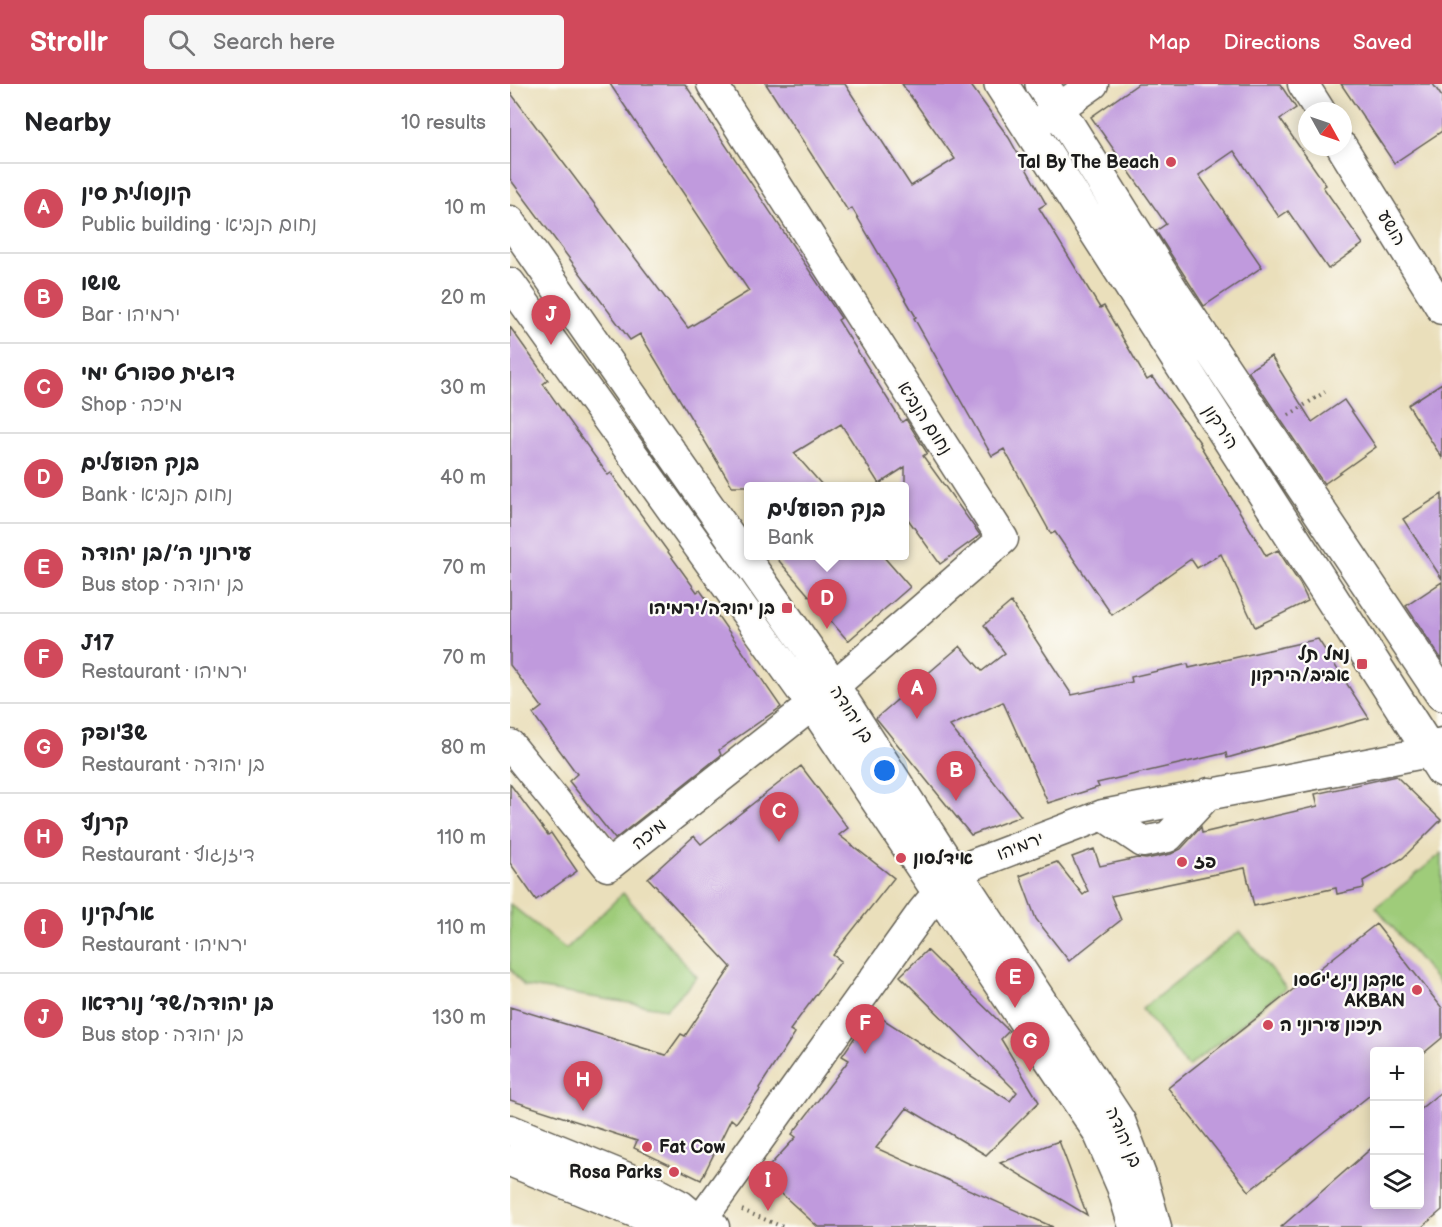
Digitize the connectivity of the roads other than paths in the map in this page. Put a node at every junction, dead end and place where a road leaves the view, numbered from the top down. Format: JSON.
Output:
{"nodes":[{"id":1,"x":712,"y":84,"type":"edge"},
{"id":2,"x":1001,"y":84,"type":"edge"},
{"id":3,"x":1093,"y":84,"type":"edge"},
{"id":4,"x":1304,"y":84,"type":"edge"},
{"id":5,"x":1049,"y":97,"type":"edge"},
{"id":6,"x":1315,"y":102,"type":"edge"},
{"id":7,"x":1029,"y":129,"type":"junction"},
{"id":8,"x":1348,"y":156,"type":"edge"},
{"id":9,"x":510,"y":221,"type":"edge"},
{"id":10,"x":510,"y":282,"type":"edge"},
{"id":11,"x":1442,"y":309,"type":"edge"},
{"id":12,"x":1442,"y":694,"type":"edge"},
{"id":13,"x":823,"y":695,"type":"junction"},
{"id":14,"x":510,"y":745,"type":"edge"},
{"id":15,"x":1438,"y":755,"type":"edge"},
{"id":16,"x":946,"y":882,"type":"junction"},
{"id":17,"x":510,"y":1130,"type":"edge"},
{"id":18,"x":510,"y":1161,"type":"edge"},
{"id":19,"x":706,"y":1219,"type":"edge"},
{"id":20,"x":1134,"y":1227,"type":"edge"},
{"id":21,"x":1156,"y":1227,"type":"edge"}],
"edges":[{"from":1,"to":13,"type":"street","name":"נחום הנביא"},
{"from":2,"to":7,"type":"main road","name":"הירקון"},
{"from":3,"to":5,"type":"street"},
{"from":4,"to":6,"type":"street"},
{"from":5,"to":7,"type":"street"},
{"from":5,"to":12,"type":"main road","name":"הירקון"},
{"from":7,"to":15,"type":"main road","name":"הירקון"},
{"from":8,"to":11,"type":"street","name":"הושע"},
{"from":9,"to":13,"type":"street","name":"בן יהודה"},
{"from":10,"to":13,"type":"street","name":"בן יהודה"},
{"from":13,"to":14,"type":"street","name":"מיכה"},
{"from":13,"to":16,"type":"street","name":"בן יהודה"},
{"from":15,"to":16,"type":"street","name":"ירמיהו"},
{"from":16,"to":19,"type":"street"},
{"from":16,"to":20,"type":"street","name":"בן יהודה"},
{"from":16,"to":21,"type":"street","name":"בן יהודה"},
{"from":17,"to":19,"type":"street"},
{"from":18,"to":19,"type":"street"}]}
